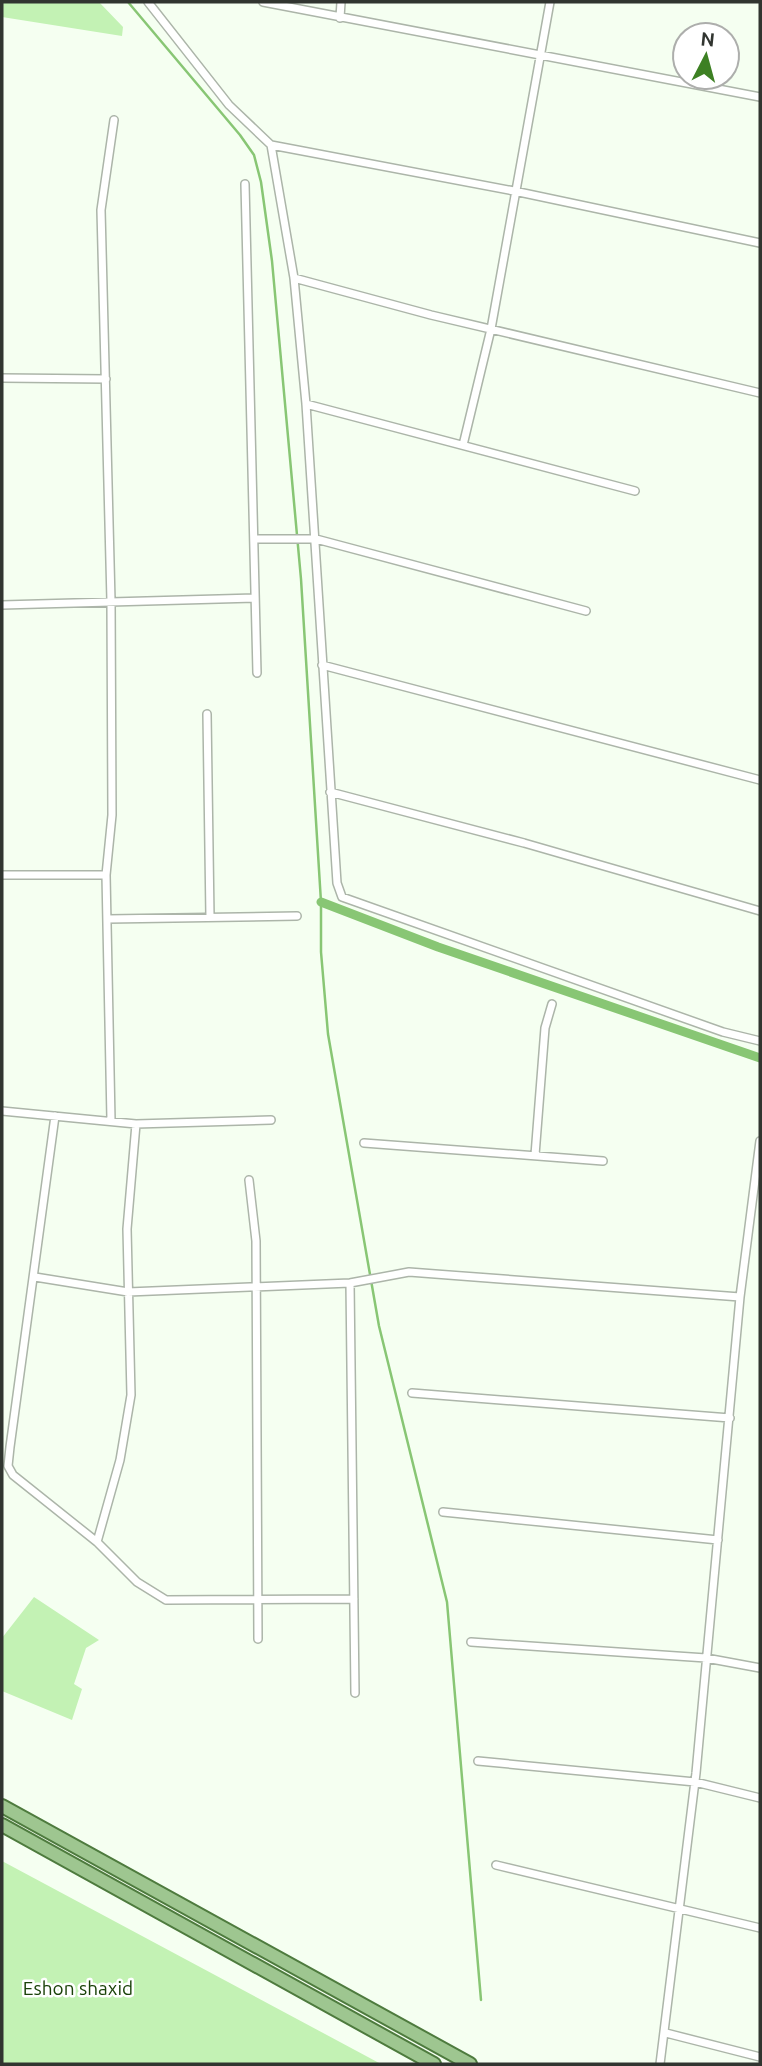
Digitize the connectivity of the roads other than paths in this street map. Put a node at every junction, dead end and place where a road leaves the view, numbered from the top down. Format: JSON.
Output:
{"nodes":[{"id":1,"x":148,"y":2,"type":"edge"},
{"id":2,"x":263,"y":2,"type":"edge"},
{"id":3,"x":341,"y":2,"type":"edge"},
{"id":4,"x":550,"y":2,"type":"edge"},
{"id":5,"x":340,"y":18,"type":"junction"},
{"id":6,"x":541,"y":54,"type":"junction"},
{"id":7,"x":760,"y":97,"type":"edge"},
{"id":8,"x":114,"y":120,"type":"dead end"},
{"id":9,"x":271,"y":145,"type":"junction"},
{"id":10,"x":245,"y":184,"type":"dead end"},
{"id":11,"x":514,"y":191,"type":"junction"},
{"id":12,"x":760,"y":243,"type":"edge"},
{"id":13,"x":294,"y":278,"type":"junction"},
{"id":14,"x":491,"y":329,"type":"junction"},
{"id":15,"x":2,"y":378,"type":"edge"},
{"id":16,"x":106,"y":379,"type":"junction"},
{"id":17,"x":760,"y":393,"type":"edge"},
{"id":18,"x":306,"y":404,"type":"junction"},
{"id":19,"x":463,"y":445,"type":"junction"},
{"id":20,"x":635,"y":491,"type":"dead end"},
{"id":21,"x":316,"y":539,"type":"junction"},
{"id":22,"x":254,"y":540,"type":"junction"},
{"id":23,"x":255,"y":598,"type":"junction"},
{"id":24,"x":111,"y":601,"type":"junction"},
{"id":25,"x":2,"y":605,"type":"edge"},
{"id":26,"x":586,"y":611,"type":"dead end"},
{"id":27,"x":322,"y":665,"type":"junction"},
{"id":28,"x":257,"y":673,"type":"dead end"},
{"id":29,"x":207,"y":715,"type":"dead end"},
{"id":30,"x":760,"y":780,"type":"edge"},
{"id":31,"x":330,"y":792,"type":"junction"},
{"id":32,"x":2,"y":875,"type":"edge"},
{"id":33,"x":106,"y":875,"type":"junction"},
{"id":34,"x":760,"y":911,"type":"edge"},
{"id":35,"x":297,"y":916,"type":"dead end"},
{"id":36,"x":210,"y":917,"type":"junction"},
{"id":37,"x":108,"y":919,"type":"junction"},
{"id":38,"x":552,"y":1004,"type":"dead end"},
{"id":39,"x":760,"y":1041,"type":"edge"},
{"id":40,"x":2,"y":1111,"type":"edge"},
{"id":41,"x":55,"y":1116,"type":"junction"},
{"id":42,"x":111,"y":1120,"type":"junction"},
{"id":43,"x":271,"y":1120,"type":"dead end"},
{"id":44,"x":136,"y":1124,"type":"junction"},
{"id":45,"x":760,"y":1141,"type":"edge"},
{"id":46,"x":365,"y":1143,"type":"dead end"},
{"id":47,"x":536,"y":1155,"type":"junction"},
{"id":48,"x":603,"y":1161,"type":"dead end"},
{"id":49,"x":249,"y":1180,"type":"dead end"},
{"id":50,"x":35,"y":1277,"type":"junction"},
{"id":51,"x":351,"y":1283,"type":"junction"},
{"id":52,"x":257,"y":1288,"type":"junction"},
{"id":53,"x":128,"y":1292,"type":"junction"},
{"id":54,"x":740,"y":1297,"type":"junction"},
{"id":55,"x":412,"y":1393,"type":"dead end"},
{"id":56,"x":730,"y":1419,"type":"junction"},
{"id":57,"x":6,"y":1447,"type":"edge"},
{"id":58,"x":443,"y":1512,"type":"dead end"},
{"id":59,"x":718,"y":1540,"type":"junction"},
{"id":60,"x":97,"y":1542,"type":"junction"},
{"id":61,"x":259,"y":1599,"type":"junction"},
{"id":62,"x":354,"y":1599,"type":"junction"},
{"id":63,"x":258,"y":1639,"type":"dead end"},
{"id":64,"x":471,"y":1642,"type":"dead end"},
{"id":65,"x":706,"y":1658,"type":"junction"},
{"id":66,"x":760,"y":1668,"type":"edge"},
{"id":67,"x":355,"y":1693,"type":"dead end"},
{"id":68,"x":478,"y":1761,"type":"dead end"},
{"id":69,"x":695,"y":1782,"type":"junction"},
{"id":70,"x":760,"y":1798,"type":"edge"},
{"id":71,"x":2,"y":1806,"type":"edge"},
{"id":72,"x":2,"y":1825,"type":"edge"},
{"id":73,"x":496,"y":1865,"type":"dead end"},
{"id":74,"x":680,"y":1907,"type":"junction"},
{"id":75,"x":760,"y":1928,"type":"edge"},
{"id":76,"x":666,"y":2034,"type":"junction"},
{"id":77,"x":760,"y":2057,"type":"edge"},
{"id":78,"x":434,"y":2064,"type":"edge"},
{"id":79,"x":470,"y":2064,"type":"edge"},
{"id":80,"x":660,"y":2064,"type":"edge"}],
"edges":[{"from":1,"to":9,"type":"street"},
{"from":2,"to":5,"type":"street"},
{"from":3,"to":5,"type":"street"},
{"from":4,"to":6,"type":"street"},
{"from":5,"to":6,"type":"street"},
{"from":6,"to":7,"type":"street"},
{"from":6,"to":11,"type":"street"},
{"from":8,"to":16,"type":"street"},
{"from":9,"to":11,"type":"street"},
{"from":9,"to":13,"type":"street"},
{"from":10,"to":22,"type":"street"},
{"from":11,"to":12,"type":"street"},
{"from":11,"to":14,"type":"street"},
{"from":13,"to":14,"type":"street"},
{"from":13,"to":18,"type":"street"},
{"from":14,"to":17,"type":"street"},
{"from":14,"to":19,"type":"street"},
{"from":15,"to":16,"type":"street"},
{"from":16,"to":24,"type":"street"},
{"from":18,"to":19,"type":"street"},
{"from":18,"to":21,"type":"street"},
{"from":19,"to":20,"type":"street"},
{"from":21,"to":22,"type":"street"},
{"from":21,"to":26,"type":"street"},
{"from":21,"to":27,"type":"street"},
{"from":22,"to":23,"type":"street"},
{"from":23,"to":24,"type":"street"},
{"from":23,"to":28,"type":"street"},
{"from":24,"to":25,"type":"street"},
{"from":24,"to":33,"type":"street"},
{"from":27,"to":30,"type":"street"},
{"from":27,"to":31,"type":"street"},
{"from":29,"to":36,"type":"street"},
{"from":31,"to":34,"type":"street"},
{"from":31,"to":39,"type":"street"},
{"from":32,"to":33,"type":"street"},
{"from":33,"to":37,"type":"street"},
{"from":35,"to":36,"type":"street"},
{"from":36,"to":37,"type":"street"},
{"from":37,"to":42,"type":"street"},
{"from":38,"to":47,"type":"street"},
{"from":40,"to":41,"type":"street"},
{"from":41,"to":42,"type":"street"},
{"from":41,"to":50,"type":"street"},
{"from":42,"to":44,"type":"street"},
{"from":43,"to":44,"type":"street"},
{"from":44,"to":53,"type":"street"},
{"from":45,"to":54,"type":"street"},
{"from":46,"to":47,"type":"street"},
{"from":47,"to":48,"type":"street"},
{"from":49,"to":52,"type":"street"},
{"from":50,"to":53,"type":"street"},
{"from":50,"to":57,"type":"street"},
{"from":51,"to":52,"type":"street"},
{"from":51,"to":54,"type":"street"},
{"from":51,"to":62,"type":"street"},
{"from":52,"to":53,"type":"street"},
{"from":52,"to":61,"type":"street"},
{"from":53,"to":60,"type":"street"},
{"from":54,"to":56,"type":"street"},
{"from":55,"to":56,"type":"street"},
{"from":56,"to":59,"type":"street"},
{"from":57,"to":60,"type":"street"},
{"from":58,"to":59,"type":"street"},
{"from":59,"to":65,"type":"street"},
{"from":60,"to":61,"type":"street"},
{"from":61,"to":62,"type":"street"},
{"from":61,"to":63,"type":"street"},
{"from":62,"to":67,"type":"street"},
{"from":64,"to":65,"type":"street"},
{"from":65,"to":66,"type":"street"},
{"from":65,"to":69,"type":"street"},
{"from":68,"to":69,"type":"street"},
{"from":69,"to":70,"type":"street"},
{"from":69,"to":74,"type":"street"},
{"from":71,"to":79,"type":"main road"},
{"from":72,"to":78,"type":"main road"},
{"from":73,"to":74,"type":"street"},
{"from":74,"to":75,"type":"street"},
{"from":74,"to":76,"type":"street"},
{"from":76,"to":77,"type":"street"},
{"from":76,"to":80,"type":"street"}]}
